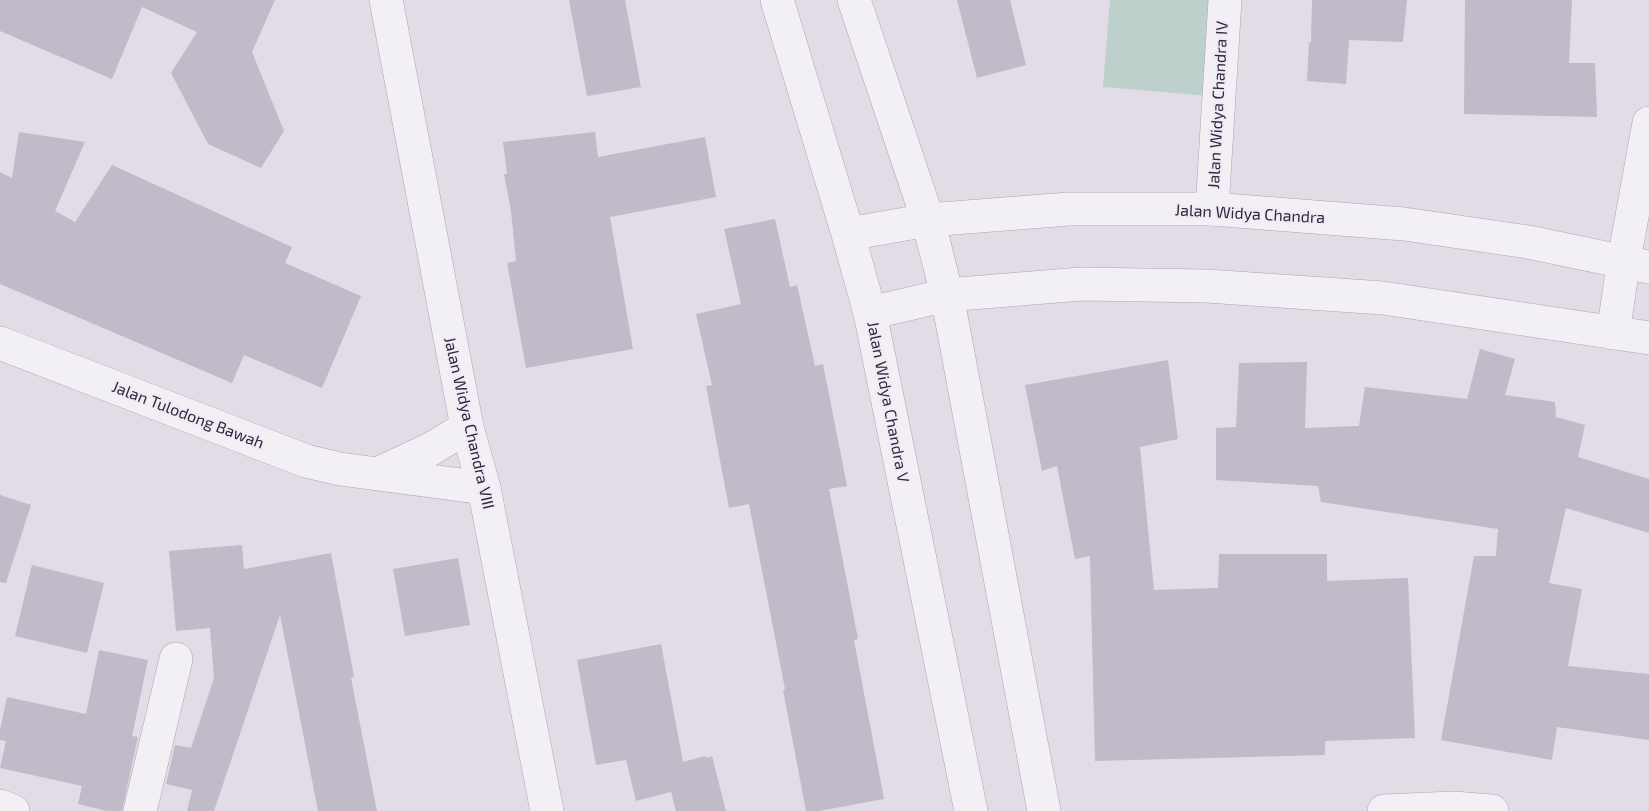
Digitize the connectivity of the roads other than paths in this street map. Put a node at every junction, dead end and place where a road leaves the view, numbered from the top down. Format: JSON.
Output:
{"nodes":[{"id":1,"x":386,"y":0,"type":"edge"},
{"id":2,"x":777,"y":0,"type":"edge"},
{"id":3,"x":854,"y":0,"type":"edge"},
{"id":4,"x":1225,"y":0,"type":"edge"},
{"id":5,"x":1649,"y":123,"type":"edge"},
{"id":6,"x":1212,"y":209,"type":"junction"},
{"id":7,"x":928,"y":220,"type":"junction"},
{"id":8,"x":848,"y":234,"type":"junction"},
{"id":9,"x":1636,"y":263,"type":"edge"},
{"id":10,"x":947,"y":294,"type":"junction"},
{"id":11,"x":870,"y":313,"type":"junction"},
{"id":12,"x":1613,"y":333,"type":"junction"},
{"id":13,"x":1649,"y":339,"type":"edge"},
{"id":14,"x":0,"y":343,"type":"edge"},
{"id":15,"x":467,"y":427,"type":"junction"},
{"id":16,"x":380,"y":473,"type":"junction"},
{"id":17,"x":484,"y":488,"type":"junction"},
{"id":18,"x":176,"y":659,"type":"dead end"},
{"id":19,"x":0,"y":806,"type":"edge"},
{"id":20,"x":13,"y":811,"type":"edge"},
{"id":21,"x":140,"y":811,"type":"edge"},
{"id":22,"x":547,"y":811,"type":"edge"},
{"id":23,"x":970,"y":811,"type":"edge"},
{"id":24,"x":1044,"y":811,"type":"edge"},
{"id":25,"x":1384,"y":811,"type":"edge"},
{"id":26,"x":1492,"y":811,"type":"edge"}],
"edges":[{"from":1,"to":15,"type":"street","name":"Jalan Widya Chandra VIII"},
{"from":2,"to":8,"type":"street","name":"Jalan Widya Chandra V"},
{"from":3,"to":7,"type":"street"},
{"from":4,"to":6,"type":"street","name":"Jalan Widya Chandra IV"},
{"from":5,"to":9,"type":"street"},
{"from":6,"to":7,"type":"street","name":"Jalan Widya Chandra"},
{"from":6,"to":9,"type":"street","name":"Jalan Widya Chandra"},
{"from":7,"to":8,"type":"street","name":"Jalan Widya Chandra"},
{"from":7,"to":10,"type":"street"},
{"from":8,"to":11,"type":"street","name":"Jalan Widya Chandra V"},
{"from":9,"to":12,"type":"street"},
{"from":10,"to":11,"type":"street"},
{"from":10,"to":12,"type":"street"},
{"from":10,"to":24,"type":"street"},
{"from":11,"to":23,"type":"street","name":"Jalan Widya Chandra V"},
{"from":12,"to":13,"type":"street"},
{"from":14,"to":16,"type":"street","name":"Jalan Tulodong Bawah"},
{"from":15,"to":16,"type":"street"},
{"from":15,"to":17,"type":"street","name":"Jalan Widya Chandra VIII"},
{"from":16,"to":17,"type":"street","name":"Jalan Tulodong Bawah"},
{"from":17,"to":22,"type":"street","name":"Jalan Widya Chandra VIII"},
{"from":18,"to":21,"type":"street"},
{"from":19,"to":20,"type":"street"},
{"from":25,"to":26,"type":"street"}]}
